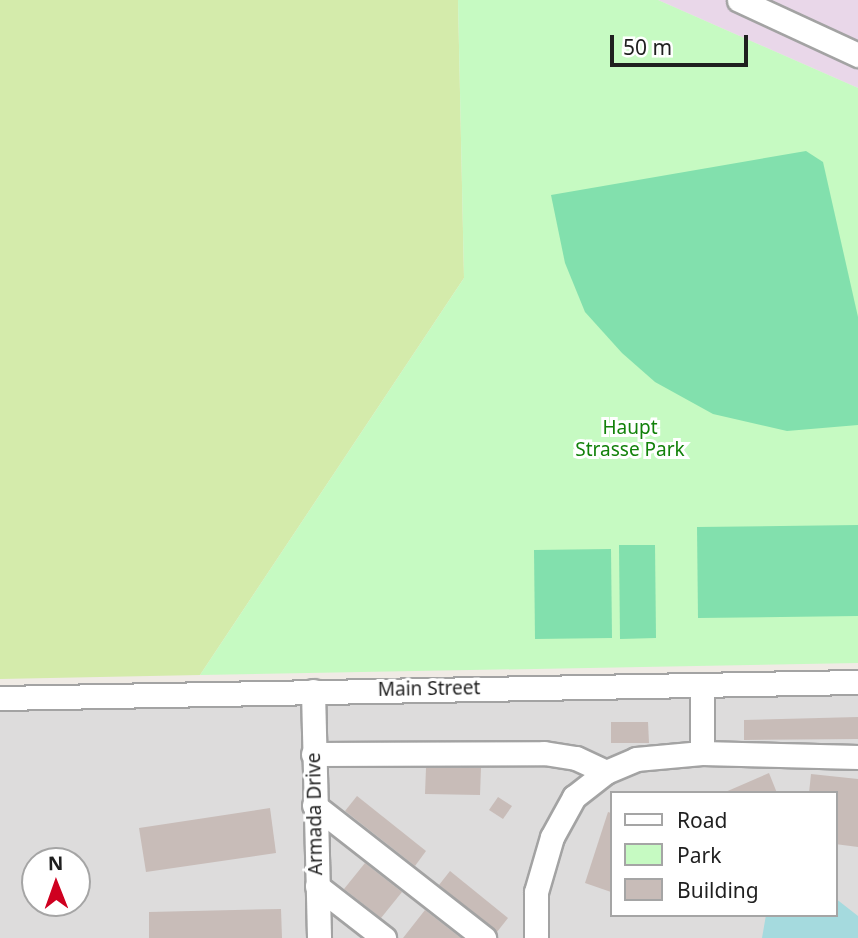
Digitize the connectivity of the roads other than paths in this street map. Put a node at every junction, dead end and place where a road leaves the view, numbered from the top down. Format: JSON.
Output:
{"nodes":[{"id":1,"x":738,"y":0,"type":"edge"},
{"id":2,"x":858,"y":55,"type":"edge"},
{"id":3,"x":858,"y":682,"type":"edge"},
{"id":4,"x":702,"y":685,"type":"junction"},
{"id":5,"x":313,"y":691,"type":"junction"},
{"id":6,"x":0,"y":698,"type":"edge"},
{"id":7,"x":313,"y":754,"type":"junction"},
{"id":8,"x":702,"y":754,"type":"junction"},
{"id":9,"x":858,"y":757,"type":"edge"},
{"id":10,"x":606,"y":772,"type":"junction"},
{"id":11,"x":314,"y":805,"type":"junction"},
{"id":12,"x":317,"y":886,"type":"junction"},
{"id":13,"x":319,"y":938,"type":"edge"},
{"id":14,"x":384,"y":938,"type":"edge"},
{"id":15,"x":484,"y":938,"type":"edge"},
{"id":16,"x":536,"y":938,"type":"edge"}],
"edges":[{"from":1,"to":2,"type":"street"},
{"from":3,"to":4,"type":"street","name":"Main Street"},
{"from":4,"to":5,"type":"street","name":"Main Street"},
{"from":4,"to":8,"type":"street"},
{"from":5,"to":6,"type":"street","name":"Main Street"},
{"from":5,"to":7,"type":"street","name":"Armada Drive"},
{"from":7,"to":10,"type":"street"},
{"from":7,"to":11,"type":"street","name":"Armada Drive"},
{"from":8,"to":9,"type":"street"},
{"from":8,"to":10,"type":"street"},
{"from":10,"to":16,"type":"street"},
{"from":11,"to":12,"type":"street","name":"Armada Drive"},
{"from":11,"to":15,"type":"street"},
{"from":12,"to":13,"type":"street","name":"Armada Drive"},
{"from":12,"to":14,"type":"street"}]}
